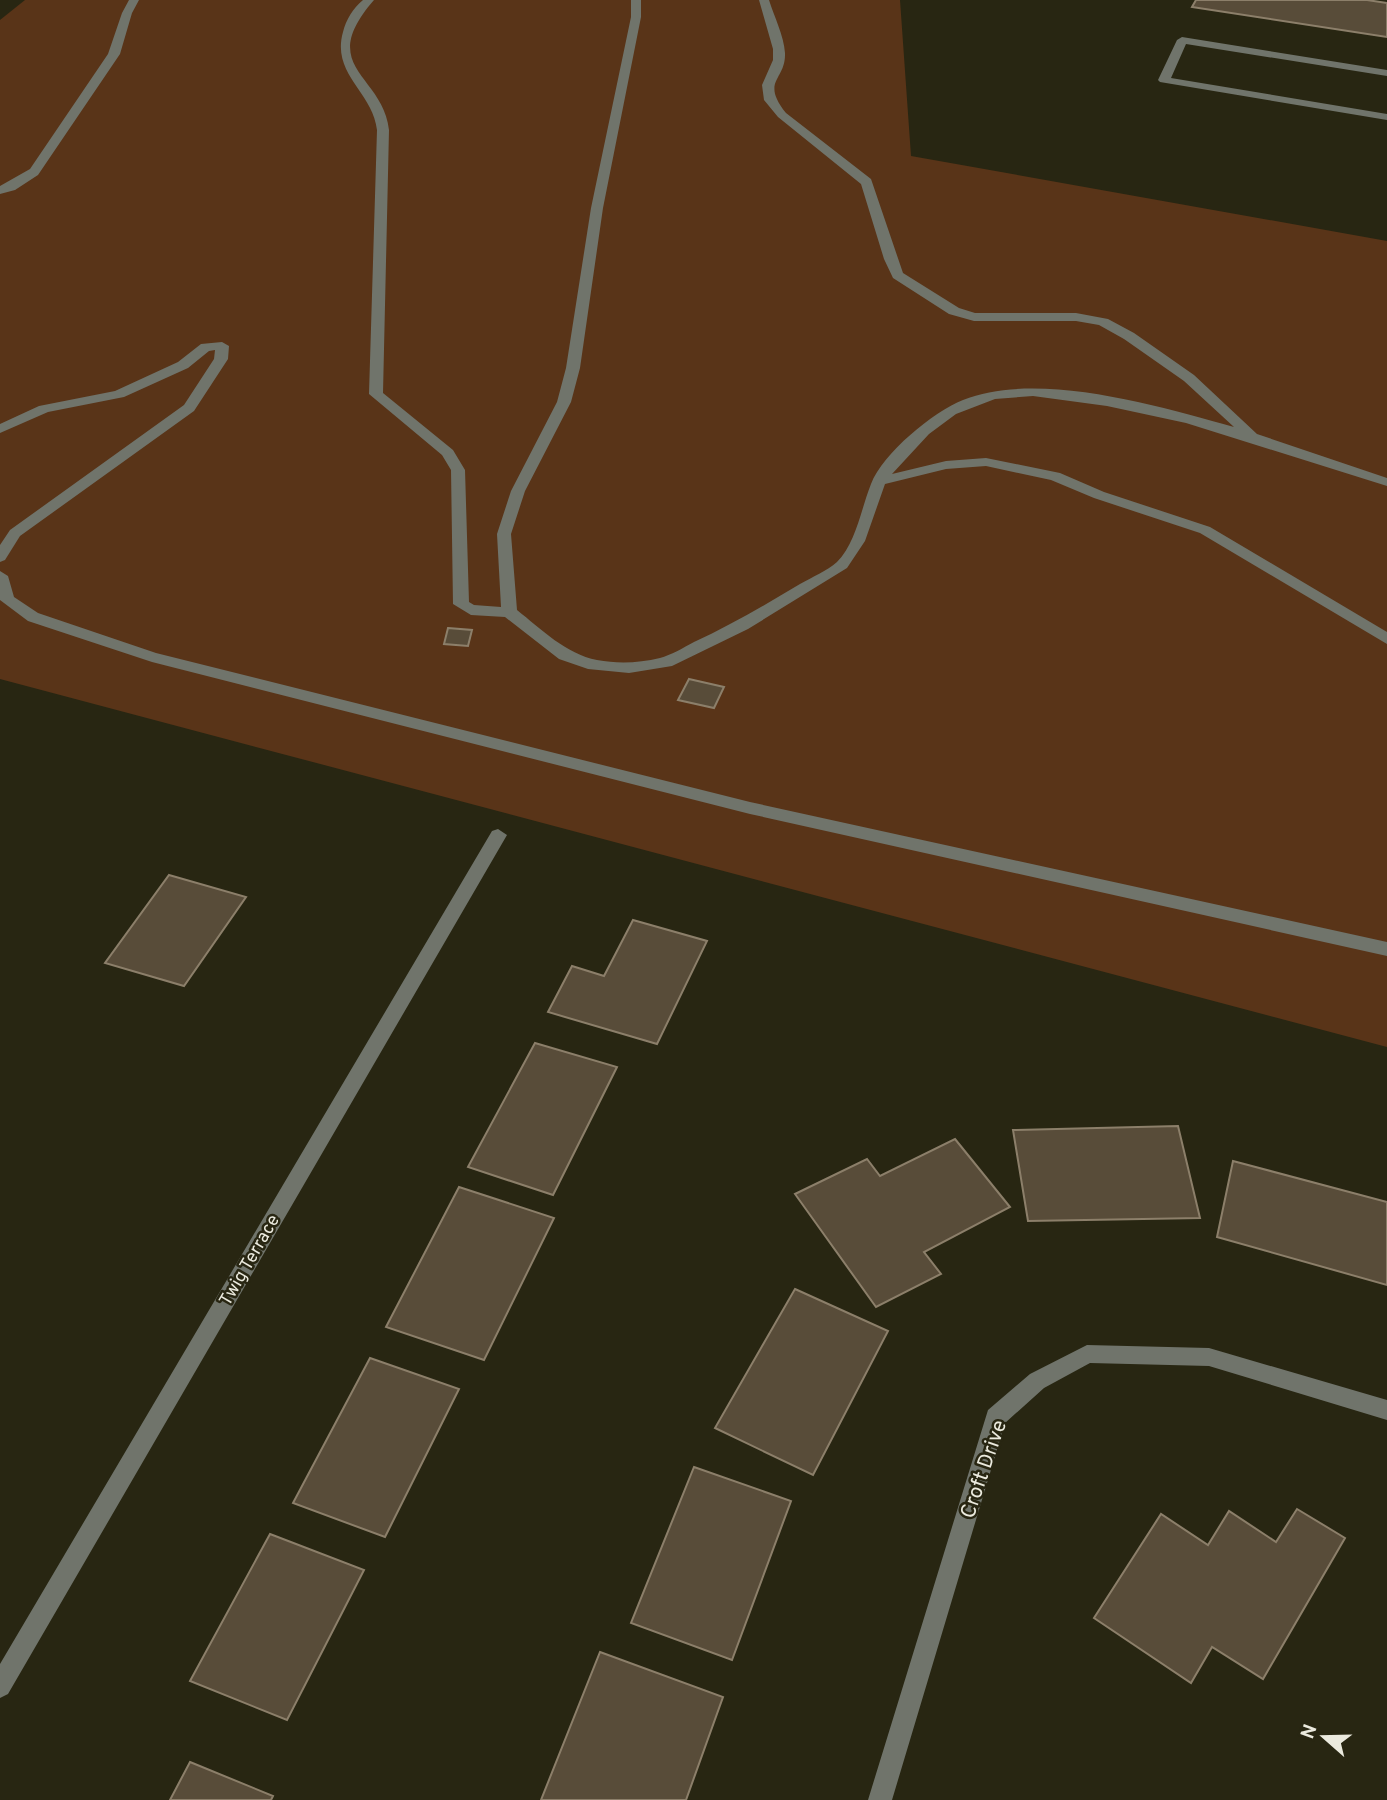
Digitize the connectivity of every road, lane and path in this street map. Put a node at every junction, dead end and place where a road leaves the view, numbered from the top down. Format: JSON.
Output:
{"nodes":[{"id":1,"x":134,"y":0,"type":"edge"},
{"id":2,"x":369,"y":0,"type":"edge"},
{"id":3,"x":636,"y":0,"type":"edge"},
{"id":4,"x":764,"y":0,"type":"edge"},
{"id":5,"x":1387,"y":73,"type":"edge"},
{"id":6,"x":1387,"y":117,"type":"edge"},
{"id":7,"x":0,"y":190,"type":"edge"},
{"id":8,"x":0,"y":429,"type":"edge"},
{"id":9,"x":1251,"y":436,"type":"junction"},
{"id":10,"x":879,"y":481,"type":"junction"},
{"id":11,"x":1387,"y":482,"type":"edge"},
{"id":12,"x":0,"y":557,"type":"edge"},
{"id":13,"x":0,"y":576,"type":"edge"},
{"id":14,"x":509,"y":612,"type":"junction"},
{"id":15,"x":1387,"y":639,"type":"edge"},
{"id":16,"x":498,"y":835,"type":"dead end"},
{"id":17,"x":1387,"y":949,"type":"edge"},
{"id":18,"x":1387,"y":1410,"type":"edge"},
{"id":19,"x":0,"y":1686,"type":"edge"},
{"id":20,"x":880,"y":1800,"type":"edge"}],
"edges":[{"from":1,"to":7,"type":"street"},
{"from":2,"to":14,"type":"street"},
{"from":3,"to":14,"type":"street"},
{"from":4,"to":9,"type":"street"},
{"from":5,"to":6,"type":"street"},
{"from":8,"to":12,"type":"street"},
{"from":9,"to":10,"type":"street"},
{"from":9,"to":11,"type":"street"},
{"from":10,"to":14,"type":"street"},
{"from":10,"to":15,"type":"street"},
{"from":13,"to":17,"type":"street"},
{"from":16,"to":19,"type":"street","name":"Twig Terrace"},
{"from":18,"to":20,"type":"street","name":"Croft Drive"}]}
